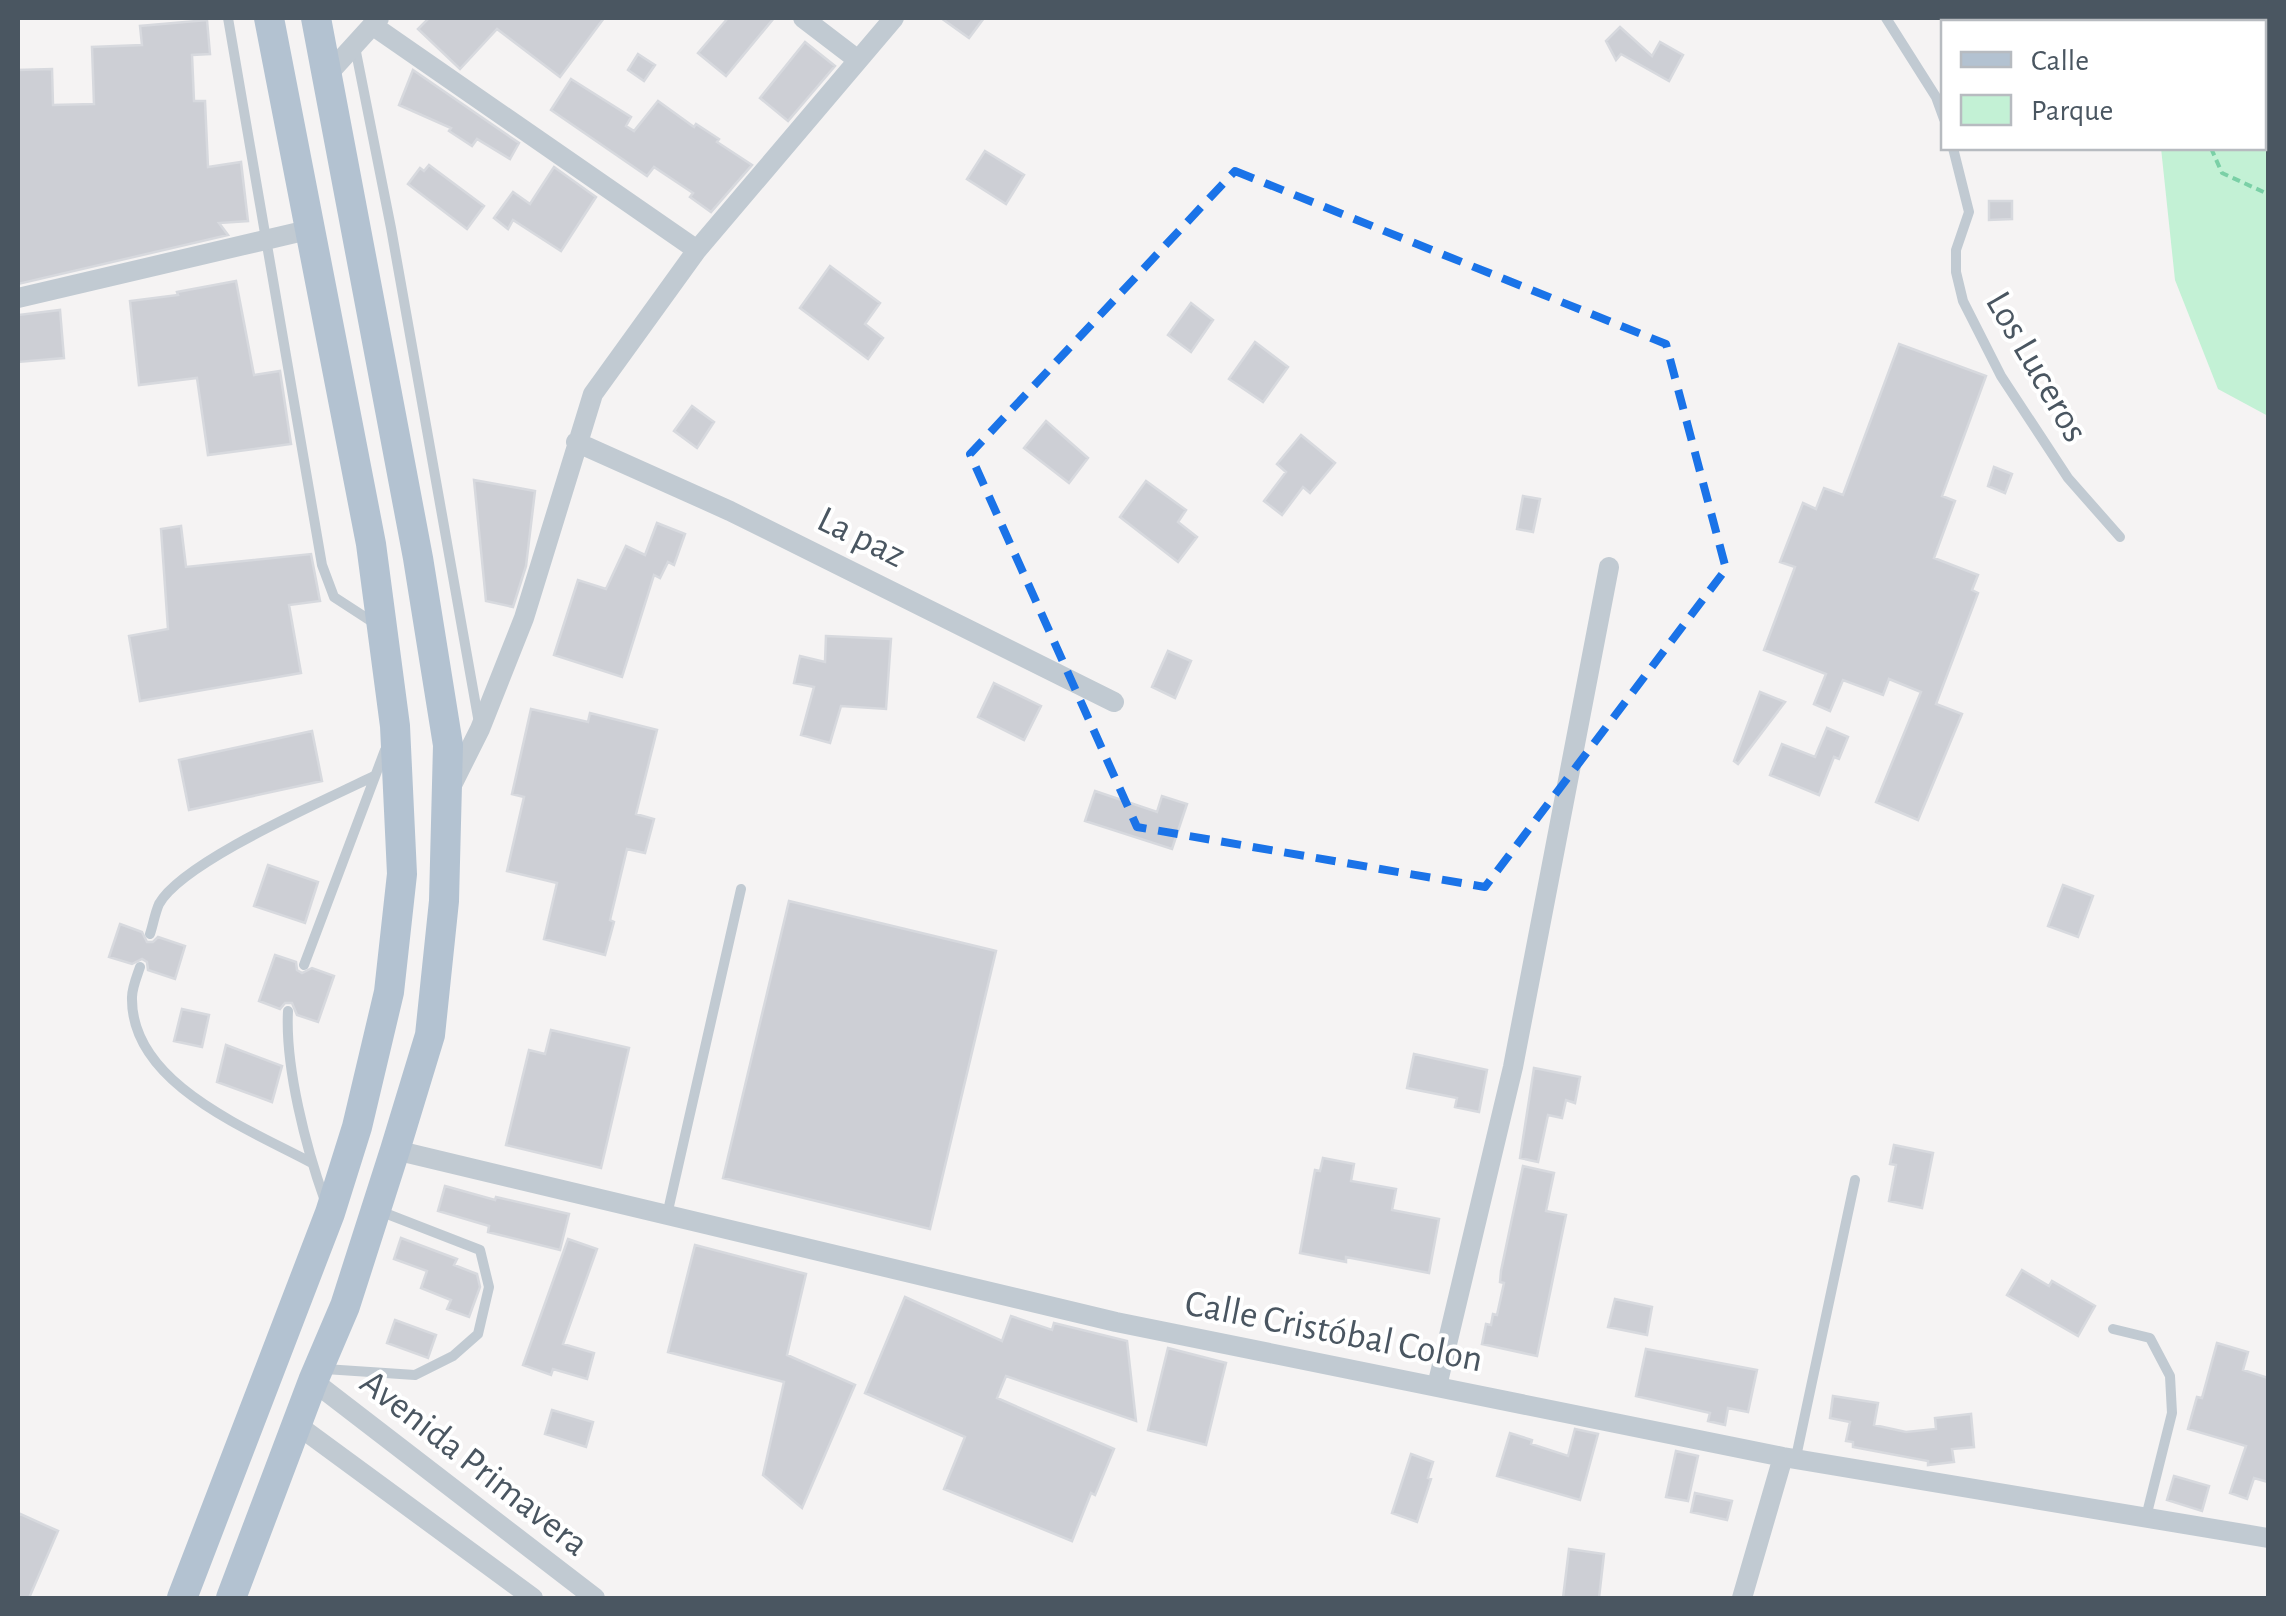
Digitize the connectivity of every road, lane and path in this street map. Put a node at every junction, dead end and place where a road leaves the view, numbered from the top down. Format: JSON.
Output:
{"nodes":[{"id":1,"x":228,"y":18,"type":"edge"},
{"id":2,"x":269,"y":18,"type":"edge"},
{"id":3,"x":316,"y":18,"type":"edge"},
{"id":4,"x":803,"y":18,"type":"edge"},
{"id":5,"x":894,"y":18,"type":"edge"},
{"id":6,"x":1886,"y":18,"type":"edge"},
{"id":7,"x":375,"y":22,"type":"edge"},
{"id":8,"x":354,"y":45,"type":"junction"},
{"id":9,"x":858,"y":60,"type":"junction"},
{"id":10,"x":328,"y":74,"type":"junction"},
{"id":11,"x":1941,"y":110,"type":"edge"},
{"id":12,"x":1954,"y":150,"type":"edge"},
{"id":13,"x":2212,"y":150,"type":"edge"},
{"id":14,"x":2268,"y":194,"type":"edge"},
{"id":15,"x":312,"y":229,"type":"junction"},
{"id":16,"x":267,"y":240,"type":"junction"},
{"id":17,"x":697,"y":250,"type":"junction"},
{"id":18,"x":18,"y":298,"type":"edge"},
{"id":19,"x":576,"y":442,"type":"junction"},
{"id":20,"x":2120,"y":537,"type":"dead end"},
{"id":21,"x":1608,"y":567,"type":"dead end"},
{"id":22,"x":383,"y":628,"type":"junction"},
{"id":23,"x":1114,"y":702,"type":"dead end"},
{"id":24,"x":395,"y":726,"type":"junction"},
{"id":25,"x":480,"y":729,"type":"junction"},
{"id":26,"x":374,"y":776,"type":"junction"},
{"id":27,"x":446,"y":796,"type":"junction"},
{"id":28,"x":741,"y":890,"type":"dead end"},
{"id":29,"x":150,"y":934,"type":"dead end"},
{"id":30,"x":304,"y":965,"type":"dead end"},
{"id":31,"x":140,"y":967,"type":"dead end"},
{"id":32,"x":288,"y":1012,"type":"dead end"},
{"id":33,"x":395,"y":1150,"type":"junction"},
{"id":34,"x":312,"y":1162,"type":"junction"},
{"id":35,"x":1856,"y":1180,"type":"dead end"},
{"id":36,"x":376,"y":1210,"type":"junction"},
{"id":37,"x":330,"y":1213,"type":"junction"},
{"id":38,"x":666,"y":1215,"type":"junction"},
{"id":39,"x":2112,"y":1329,"type":"dead end"},
{"id":40,"x":316,"y":1375,"type":"junction"},
{"id":41,"x":1437,"y":1386,"type":"junction"},
{"id":42,"x":296,"y":1424,"type":"junction"},
{"id":43,"x":1789,"y":1457,"type":"junction"},
{"id":44,"x":2146,"y":1517,"type":"junction"},
{"id":45,"x":2268,"y":1538,"type":"edge"},
{"id":46,"x":182,"y":1598,"type":"edge"},
{"id":47,"x":231,"y":1598,"type":"edge"},
{"id":48,"x":533,"y":1598,"type":"edge"},
{"id":49,"x":594,"y":1598,"type":"edge"},
{"id":50,"x":1742,"y":1598,"type":"edge"}],
"edges":[{"from":1,"to":16,"type":"lane"},
{"from":2,"to":15,"type":"main road"},
{"from":3,"to":10,"type":"main road"},
{"from":4,"to":9,"type":"street"},
{"from":5,"to":9,"type":"street"},
{"from":6,"to":11,"type":"lane"},
{"from":7,"to":8,"type":"street"},
{"from":7,"to":17,"type":"street"},
{"from":8,"to":10,"type":"street"},
{"from":8,"to":25,"type":"lane"},
{"from":9,"to":17,"type":"street"},
{"from":10,"to":27,"type":"main road"},
{"from":12,"to":20,"type":"lane","name":"Los Luceros"},
{"from":13,"to":14,"type":"path"},
{"from":15,"to":16,"type":"street"},
{"from":15,"to":22,"type":"main road"},
{"from":16,"to":18,"type":"street"},
{"from":16,"to":22,"type":"lane"},
{"from":17,"to":19,"type":"street"},
{"from":19,"to":23,"type":"street","name":"La paz"},
{"from":19,"to":25,"type":"street"},
{"from":21,"to":41,"type":"street"},
{"from":22,"to":24,"type":"main road"},
{"from":24,"to":26,"type":"lane"},
{"from":24,"to":37,"type":"main road"},
{"from":25,"to":27,"type":"street"},
{"from":26,"to":29,"type":"lane"},
{"from":26,"to":30,"type":"lane"},
{"from":27,"to":33,"type":"main road"},
{"from":28,"to":38,"type":"lane"},
{"from":31,"to":34,"type":"lane"},
{"from":32,"to":34,"type":"lane"},
{"from":33,"to":36,"type":"main road"},
{"from":33,"to":38,"type":"street","name":"Calle Cristóbal Colon"},
{"from":34,"to":37,"type":"lane"},
{"from":35,"to":43,"type":"lane"},
{"from":36,"to":40,"type":"main road"},
{"from":36,"to":40,"type":"lane"},
{"from":37,"to":46,"type":"main road"},
{"from":38,"to":41,"type":"street","name":"Calle Cristóbal Colon"},
{"from":39,"to":44,"type":"lane"},
{"from":40,"to":42,"type":"main road"},
{"from":40,"to":49,"type":"street","name":"Avenida Primavera"},
{"from":41,"to":43,"type":"street","name":"Calle Cristóbal Colon"},
{"from":42,"to":47,"type":"main road"},
{"from":42,"to":48,"type":"street","name":"Avenida Primavera"},
{"from":43,"to":44,"type":"street","name":"Calle Cristóbal Colon"},
{"from":43,"to":50,"type":"street"},
{"from":44,"to":45,"type":"street","name":"Calle Cristóbal Colon"}]}
